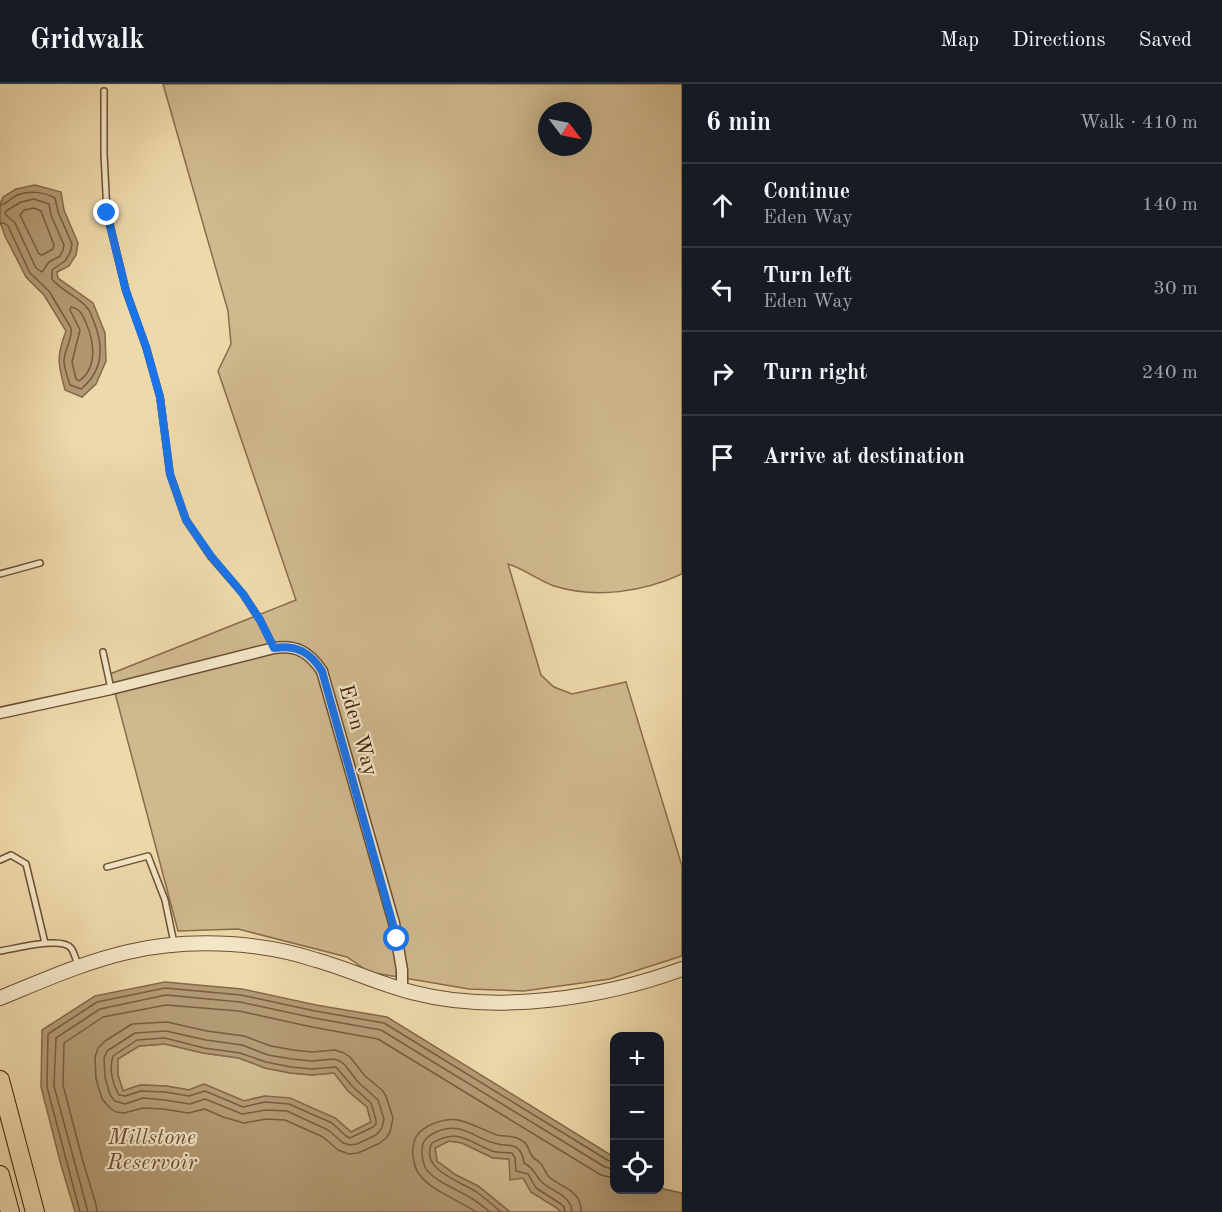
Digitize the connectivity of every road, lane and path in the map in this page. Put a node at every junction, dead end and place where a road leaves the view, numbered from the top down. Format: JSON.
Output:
{"nodes":[{"id":1,"x":104,"y":91,"type":"dead end"},
{"id":2,"x":40,"y":564,"type":"dead end"},
{"id":3,"x":0,"y":574,"type":"edge"},
{"id":4,"x":274,"y":648,"type":"junction"},
{"id":5,"x":103,"y":652,"type":"dead end"},
{"id":6,"x":111,"y":689,"type":"junction"},
{"id":7,"x":0,"y":713,"type":"edge"},
{"id":8,"x":0,"y":860,"type":"edge"},
{"id":9,"x":108,"y":867,"type":"dead end"},
{"id":10,"x":45,"y":944,"type":"junction"},
{"id":11,"x":174,"y":945,"type":"junction"},
{"id":12,"x":0,"y":951,"type":"edge"},
{"id":13,"x":78,"y":967,"type":"junction"},
{"id":14,"x":682,"y":969,"type":"edge"},
{"id":15,"x":402,"y":990,"type":"junction"},
{"id":16,"x":0,"y":998,"type":"edge"},
{"id":17,"x":0,"y":1080,"type":"edge"},
{"id":18,"x":0,"y":1175,"type":"edge"},
{"id":19,"x":10,"y":1212,"type":"edge"},
{"id":20,"x":35,"y":1212,"type":"edge"}],
"edges":[{"from":1,"to":4,"type":"lane"},
{"from":2,"to":3,"type":"lane"},
{"from":4,"to":6,"type":"street","name":"Eden Way"},
{"from":4,"to":15,"type":"street","name":"Eden Way"},
{"from":5,"to":6,"type":"lane"},
{"from":6,"to":7,"type":"street","name":"Eden Way"},
{"from":8,"to":10,"type":"lane"},
{"from":9,"to":11,"type":"lane"},
{"from":10,"to":12,"type":"lane"},
{"from":10,"to":13,"type":"lane"},
{"from":11,"to":13,"type":"street"},
{"from":11,"to":15,"type":"street"},
{"from":13,"to":16,"type":"street"},
{"from":14,"to":15,"type":"street"},
{"from":17,"to":20,"type":"highway"},
{"from":18,"to":19,"type":"highway"}]}
